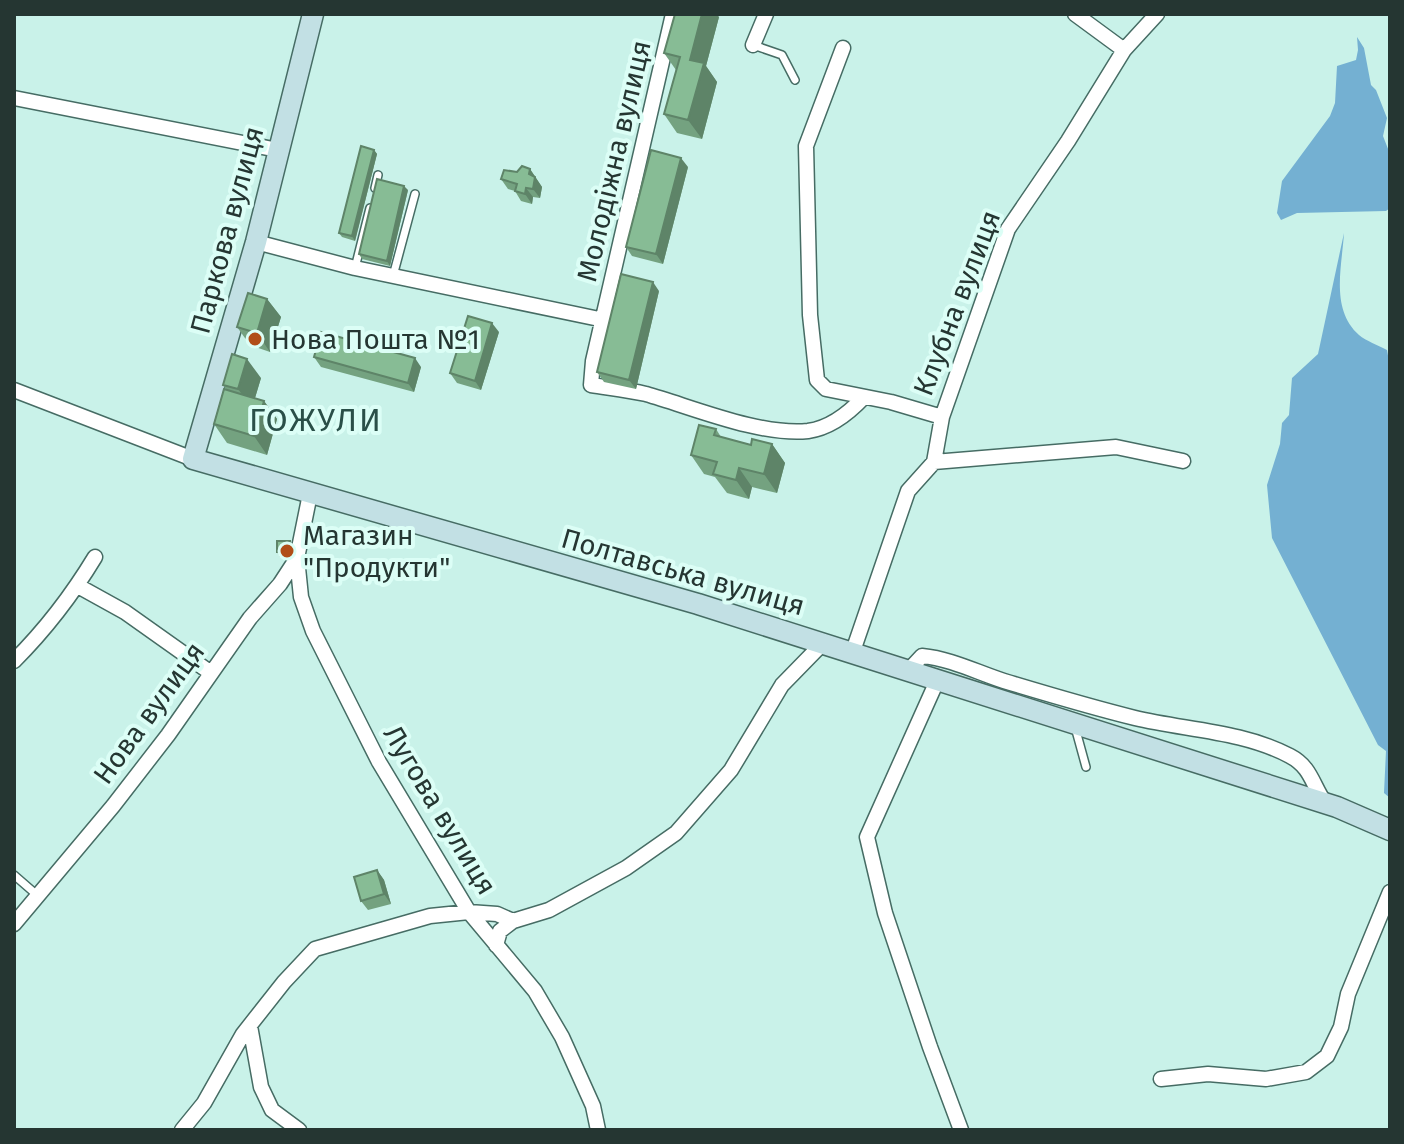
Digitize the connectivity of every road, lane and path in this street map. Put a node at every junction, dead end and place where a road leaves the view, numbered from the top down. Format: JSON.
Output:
{"nodes":[{"id":1,"x":313,"y":14,"type":"edge"},
{"id":2,"x":673,"y":14,"type":"edge"},
{"id":3,"x":766,"y":14,"type":"edge"},
{"id":4,"x":1075,"y":14,"type":"edge"},
{"id":5,"x":1157,"y":14,"type":"edge"},
{"id":6,"x":753,"y":45,"type":"joint"},
{"id":7,"x":843,"y":48,"type":"dead end"},
{"id":8,"x":1124,"y":50,"type":"junction"},
{"id":9,"x":795,"y":80,"type":"dead end"},
{"id":10,"x":14,"y":98,"type":"edge"},
{"id":11,"x":278,"y":150,"type":"junction"},
{"id":12,"x":378,"y":175,"type":"dead end"},
{"id":13,"x":415,"y":194,"type":"dead end"},
{"id":14,"x":256,"y":242,"type":"junction"},
{"id":15,"x":355,"y":268,"type":"junction"},
{"id":16,"x":393,"y":276,"type":"junction"},
{"id":17,"x":604,"y":320,"type":"junction"},
{"id":18,"x":14,"y":390,"type":"edge"},
{"id":19,"x":864,"y":397,"type":"junction"},
{"id":20,"x":942,"y":417,"type":"junction"},
{"id":21,"x":193,"y":459,"type":"junction"},
{"id":22,"x":1183,"y":461,"type":"dead end"},
{"id":23,"x":934,"y":462,"type":"junction"},
{"id":24,"x":310,"y":494,"type":"junction"},
{"id":25,"x":95,"y":557,"type":"dead end"},
{"id":26,"x":297,"y":558,"type":"junction"},
{"id":27,"x":78,"y":586,"type":"junction"},
{"id":28,"x":823,"y":643,"type":"junction"},
{"id":29,"x":852,"y":654,"type":"junction"},
{"id":30,"x":14,"y":661,"type":"edge"},
{"id":31,"x":908,"y":671,"type":"junction"},
{"id":32,"x":211,"y":673,"type":"junction"},
{"id":33,"x":937,"y":681,"type":"junction"},
{"id":34,"x":1074,"y":725,"type":"junction"},
{"id":35,"x":1086,"y":767,"type":"dead end"},
{"id":36,"x":1331,"y":806,"type":"junction"},
{"id":37,"x":1390,"y":830,"type":"edge"},
{"id":38,"x":14,"y":875,"type":"edge"},
{"id":39,"x":1390,"y":892,"type":"edge"},
{"id":40,"x":37,"y":895,"type":"junction"},
{"id":41,"x":469,"y":912,"type":"junction"},
{"id":42,"x":513,"y":921,"type":"junction"},
{"id":43,"x":14,"y":924,"type":"edge"},
{"id":44,"x":496,"y":945,"type":"junction"},
{"id":45,"x":250,"y":1026,"type":"junction"},
{"id":46,"x":1161,"y":1079,"type":"dead end"},
{"id":47,"x":182,"y":1130,"type":"edge"},
{"id":48,"x":299,"y":1130,"type":"edge"},
{"id":49,"x":598,"y":1130,"type":"edge"},
{"id":50,"x":961,"y":1130,"type":"edge"}],
"edges":[{"from":1,"to":11,"type":"street","name":"Паркова вулиця"},
{"from":2,"to":17,"type":"street","name":"Молодіжна вулиця"},
{"from":3,"to":6,"type":"street"},
{"from":4,"to":8,"type":"street"},
{"from":5,"to":8,"type":"street","name":"Клубна вулиця"},
{"from":6,"to":9,"type":"lane"},
{"from":7,"to":19,"type":"street"},
{"from":8,"to":20,"type":"street","name":"Клубна вулиця"},
{"from":10,"to":11,"type":"street"},
{"from":11,"to":14,"type":"street","name":"Паркова вулиця"},
{"from":12,"to":15,"type":"lane"},
{"from":13,"to":16,"type":"lane"},
{"from":14,"to":15,"type":"street","name":"Молодіжна вулиця"},
{"from":14,"to":21,"type":"street","name":"Паркова вулиця"},
{"from":15,"to":16,"type":"street","name":"Молодіжна вулиця"},
{"from":16,"to":17,"type":"street","name":"Молодіжна вулиця"},
{"from":17,"to":19,"type":"street","name":"Молодіжна вулиця"},
{"from":18,"to":21,"type":"street","name":"Полтавська вулиця"},
{"from":19,"to":20,"type":"street"},
{"from":20,"to":23,"type":"street","name":"Клубна вулиця"},
{"from":21,"to":24,"type":"street","name":"Полтавська вулиця"},
{"from":22,"to":23,"type":"street"},
{"from":23,"to":29,"type":"street"},
{"from":24,"to":26,"type":"street","name":"Лугова вулиця"},
{"from":24,"to":28,"type":"street","name":"Полтавська вулиця"},
{"from":25,"to":27,"type":"street"},
{"from":26,"to":32,"type":"street","name":"Нова вулиця"},
{"from":26,"to":41,"type":"street","name":"Лугова вулиця"},
{"from":27,"to":30,"type":"street"},
{"from":27,"to":32,"type":"street"},
{"from":28,"to":29,"type":"street","name":"Полтавська вулиця"},
{"from":28,"to":42,"type":"street"},
{"from":29,"to":31,"type":"street","name":"Полтавська вулиця"},
{"from":31,"to":33,"type":"street","name":"Полтавська вулиця"},
{"from":31,"to":36,"type":"street"},
{"from":32,"to":40,"type":"street","name":"Нова вулиця"},
{"from":33,"to":34,"type":"street","name":"Полтавська вулиця"},
{"from":33,"to":50,"type":"street"},
{"from":34,"to":35,"type":"lane"},
{"from":34,"to":36,"type":"street","name":"Полтавська вулиця"},
{"from":36,"to":37,"type":"street","name":"Полтавська вулиця"},
{"from":38,"to":40,"type":"lane"},
{"from":39,"to":46,"type":"street"},
{"from":40,"to":43,"type":"street","name":"Нова вулиця"},
{"from":41,"to":42,"type":"street"},
{"from":41,"to":44,"type":"street","name":"Лугова вулиця"},
{"from":41,"to":45,"type":"street"},
{"from":42,"to":44,"type":"street"},
{"from":44,"to":49,"type":"street","name":"Лугова вулиця"},
{"from":45,"to":47,"type":"street"},
{"from":45,"to":48,"type":"street"}]}
